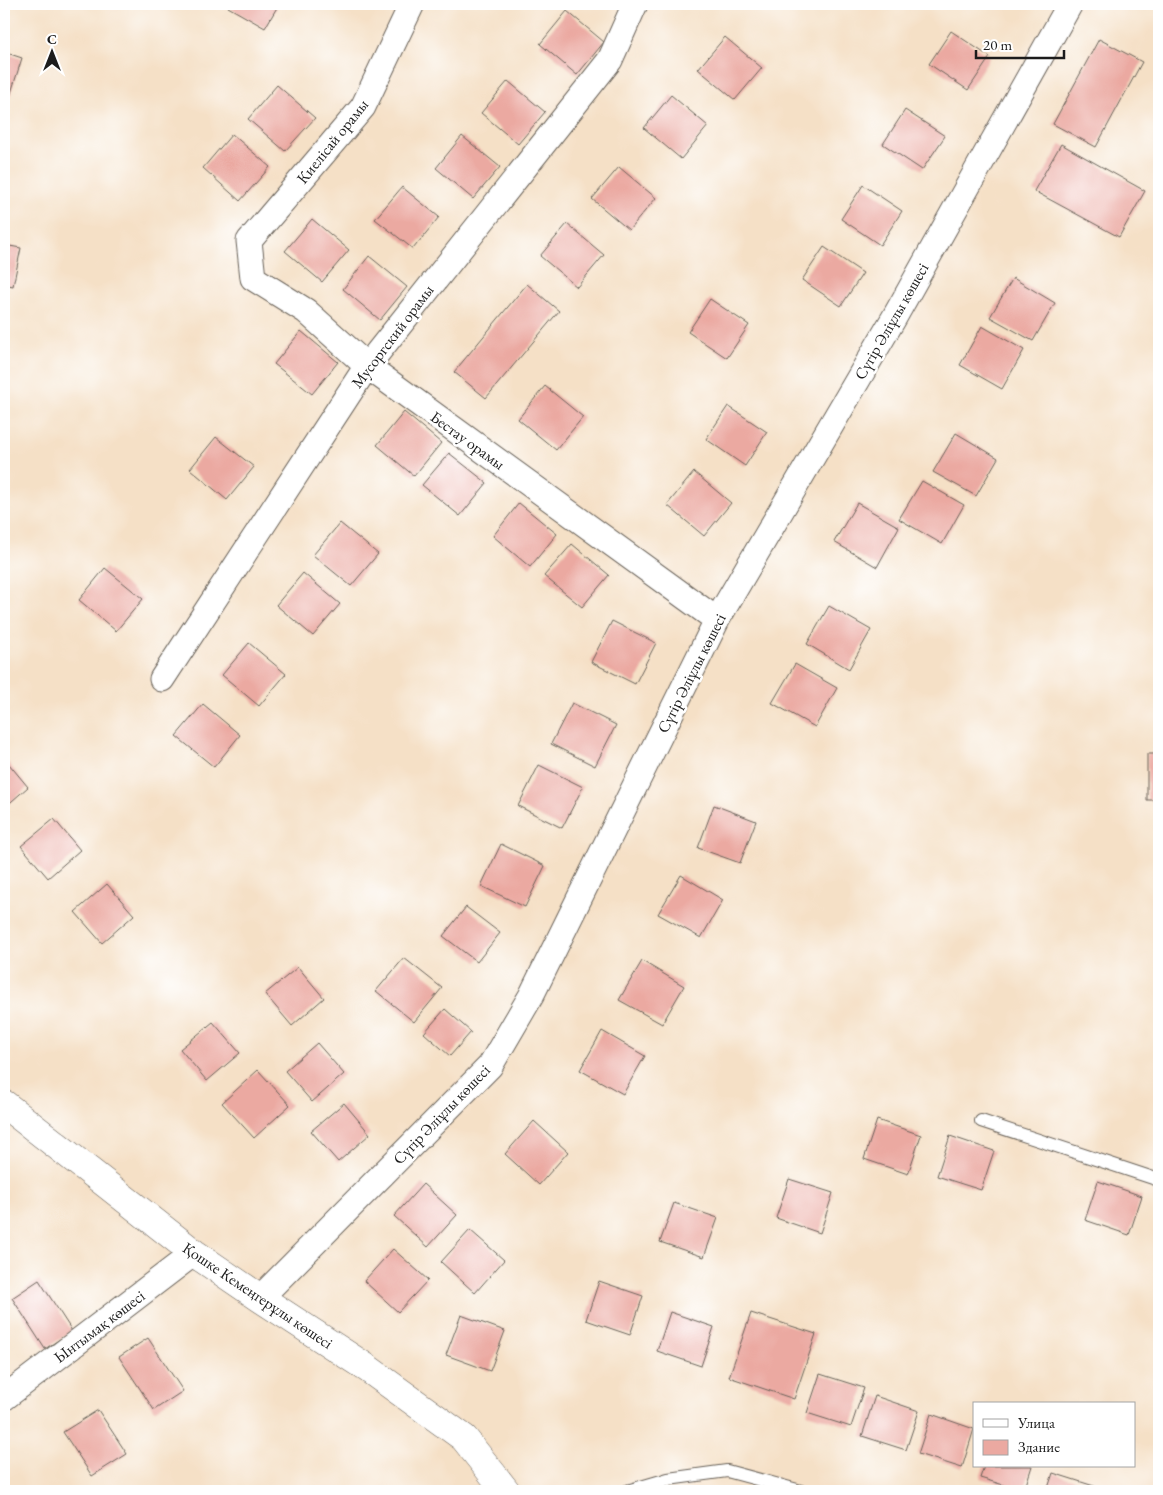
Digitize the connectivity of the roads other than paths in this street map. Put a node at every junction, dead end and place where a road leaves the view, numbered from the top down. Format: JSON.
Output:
{"nodes":[{"id":1,"x":412,"y":4,"type":"edge"},
{"id":2,"x":635,"y":4,"type":"edge"},
{"id":3,"x":1070,"y":4,"type":"edge"},
{"id":4,"x":249,"y":241,"type":"joint"},
{"id":5,"x":367,"y":366,"type":"junction"},
{"id":6,"x":717,"y":620,"type":"junction"},
{"id":7,"x":162,"y":679,"type":"dead end"},
{"id":8,"x":4,"y":1104,"type":"edge"},
{"id":9,"x":981,"y":1122,"type":"dead end"},
{"id":10,"x":1159,"y":1180,"type":"edge"},
{"id":11,"x":194,"y":1253,"type":"junction"},
{"id":12,"x":260,"y":1298,"type":"junction"},
{"id":13,"x":4,"y":1398,"type":"edge"},
{"id":14,"x":506,"y":1491,"type":"edge"},
{"id":15,"x":627,"y":1491,"type":"edge"},
{"id":16,"x":801,"y":1491,"type":"edge"}],
"edges":[{"from":1,"to":4,"type":"street","name":"Киелісай орамы"},
{"from":2,"to":5,"type":"street","name":"Мусоргский орамы"},
{"from":3,"to":6,"type":"street","name":"Сүгір Әліұлы көшесі"},
{"from":4,"to":5,"type":"street","name":"Бестау орамы"},
{"from":5,"to":6,"type":"street","name":"Бестау орамы"},
{"from":5,"to":7,"type":"street","name":"Мусоргский орамы"},
{"from":6,"to":12,"type":"street","name":"Сүгір Әліұлы көшесі"},
{"from":8,"to":11,"type":"street","name":"Қошке Кемеңгерұлы көшесі"},
{"from":9,"to":10,"type":"lane"},
{"from":11,"to":12,"type":"street","name":"Қошке Кемеңгерұлы көшесі"},
{"from":11,"to":13,"type":"street","name":"Ынтымақ көшесі"},
{"from":12,"to":14,"type":"street","name":"Қошке Кемеңгерұлы көшесі"},
{"from":15,"to":16,"type":"lane"}]}
